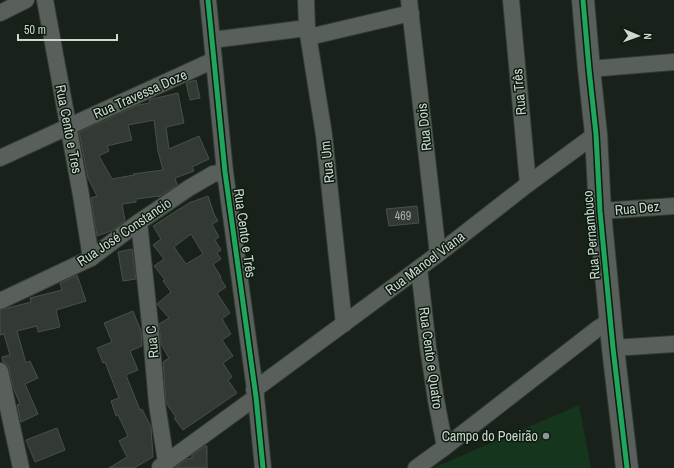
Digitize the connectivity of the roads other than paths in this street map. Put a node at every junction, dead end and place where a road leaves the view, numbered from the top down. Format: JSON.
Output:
{"nodes":[{"id":1,"x":26,"y":0,"type":"edge"},
{"id":2,"x":45,"y":0,"type":"edge"},
{"id":3,"x":208,"y":0,"type":"edge"},
{"id":4,"x":306,"y":0,"type":"edge"},
{"id":5,"x":511,"y":0,"type":"edge"},
{"id":6,"x":583,"y":0,"type":"edge"},
{"id":7,"x":410,"y":6,"type":"edge"},
{"id":8,"x":0,"y":13,"type":"edge"},
{"id":9,"x":308,"y":32,"type":"junction"},
{"id":10,"x":212,"y":40,"type":"junction"},
{"id":11,"x":214,"y":60,"type":"junction"},
{"id":12,"x":674,"y":62,"type":"edge"},
{"id":13,"x":589,"y":69,"type":"junction"},
{"id":14,"x":68,"y":126,"type":"junction"},
{"id":15,"x":596,"y":134,"type":"junction"},
{"id":16,"x":0,"y":158,"type":"edge"},
{"id":17,"x":225,"y":172,"type":"junction"},
{"id":18,"x":528,"y":184,"type":"junction"},
{"id":19,"x":674,"y":206,"type":"edge"},
{"id":20,"x":600,"y":212,"type":"junction"},
{"id":21,"x":139,"y":222,"type":"junction"},
{"id":22,"x":438,"y":254,"type":"junction"},
{"id":23,"x":91,"y":258,"type":"junction"},
{"id":24,"x":419,"y":268,"type":"junction"},
{"id":25,"x":0,"y":301,"type":"edge"},
{"id":26,"x":611,"y":320,"type":"junction"},
{"id":27,"x":344,"y":324,"type":"junction"},
{"id":28,"x":674,"y":344,"type":"edge"},
{"id":29,"x":613,"y":348,"type":"junction"},
{"id":30,"x":0,"y":371,"type":"edge"},
{"id":31,"x":255,"y":394,"type":"junction"},
{"id":32,"x":445,"y":447,"type":"junction"},
{"id":33,"x":162,"y":465,"type":"edge"},
{"id":34,"x":20,"y":468,"type":"edge"},
{"id":35,"x":263,"y":468,"type":"edge"},
{"id":36,"x":416,"y":468,"type":"edge"},
{"id":37,"x":627,"y":468,"type":"edge"}],
"edges":[{"from":1,"to":8,"type":"street"},
{"from":2,"to":14,"type":"street","name":"Rua Cento e Tres"},
{"from":3,"to":10,"type":"street","name":"Rua Cento e Três"},
{"from":4,"to":9,"type":"street","name":"Rua Um"},
{"from":5,"to":18,"type":"street","name":"Rua Três"},
{"from":6,"to":13,"type":"street","name":"Rua Pernambuco"},
{"from":7,"to":9,"type":"street"},
{"from":7,"to":22,"type":"street","name":"Rua Dois"},
{"from":9,"to":10,"type":"street"},
{"from":9,"to":27,"type":"street","name":"Rua Um"},
{"from":10,"to":11,"type":"street","name":"Rua Cento e Três"},
{"from":11,"to":14,"type":"street","name":"Rua Travessa Doze"},
{"from":11,"to":17,"type":"street","name":"Rua Cento e Três"},
{"from":12,"to":13,"type":"street"},
{"from":13,"to":15,"type":"street","name":"Rua Pernambuco"},
{"from":14,"to":16,"type":"street","name":"Rua Travessa Doze"},
{"from":14,"to":23,"type":"street","name":"Rua Cento e Tres"},
{"from":15,"to":18,"type":"street","name":"Rua Manoel Viana"},
{"from":15,"to":20,"type":"street","name":"Rua Pernambuco"},
{"from":17,"to":21,"type":"street","name":"Rua José Constancio"},
{"from":17,"to":31,"type":"street","name":"Rua Cento e Três"},
{"from":18,"to":22,"type":"street","name":"Rua Manoel Viana"},
{"from":19,"to":20,"type":"street","name":"Rua Dez"},
{"from":20,"to":26,"type":"street","name":"Rua Pernambuco"},
{"from":21,"to":23,"type":"street","name":"Rua José Constancio"},
{"from":21,"to":33,"type":"street","name":"Rua C"},
{"from":22,"to":24,"type":"street","name":"Rua Manoel Viana"},
{"from":23,"to":25,"type":"street","name":"Rua José Constancio"},
{"from":24,"to":27,"type":"street","name":"Rua Manoel Viana"},
{"from":24,"to":32,"type":"street","name":"Rua Cento e Quatro"},
{"from":26,"to":29,"type":"street","name":"Rua Pernambuco"},
{"from":26,"to":32,"type":"street"},
{"from":27,"to":31,"type":"street","name":"Rua Manoel Viana"},
{"from":28,"to":29,"type":"street"},
{"from":29,"to":37,"type":"street","name":"Rua Pernambuco"},
{"from":30,"to":34,"type":"street"},
{"from":31,"to":33,"type":"street","name":"Rua Manoel Viana"},
{"from":31,"to":35,"type":"street","name":"Rua Cento e Três"},
{"from":32,"to":36,"type":"street"}]}
